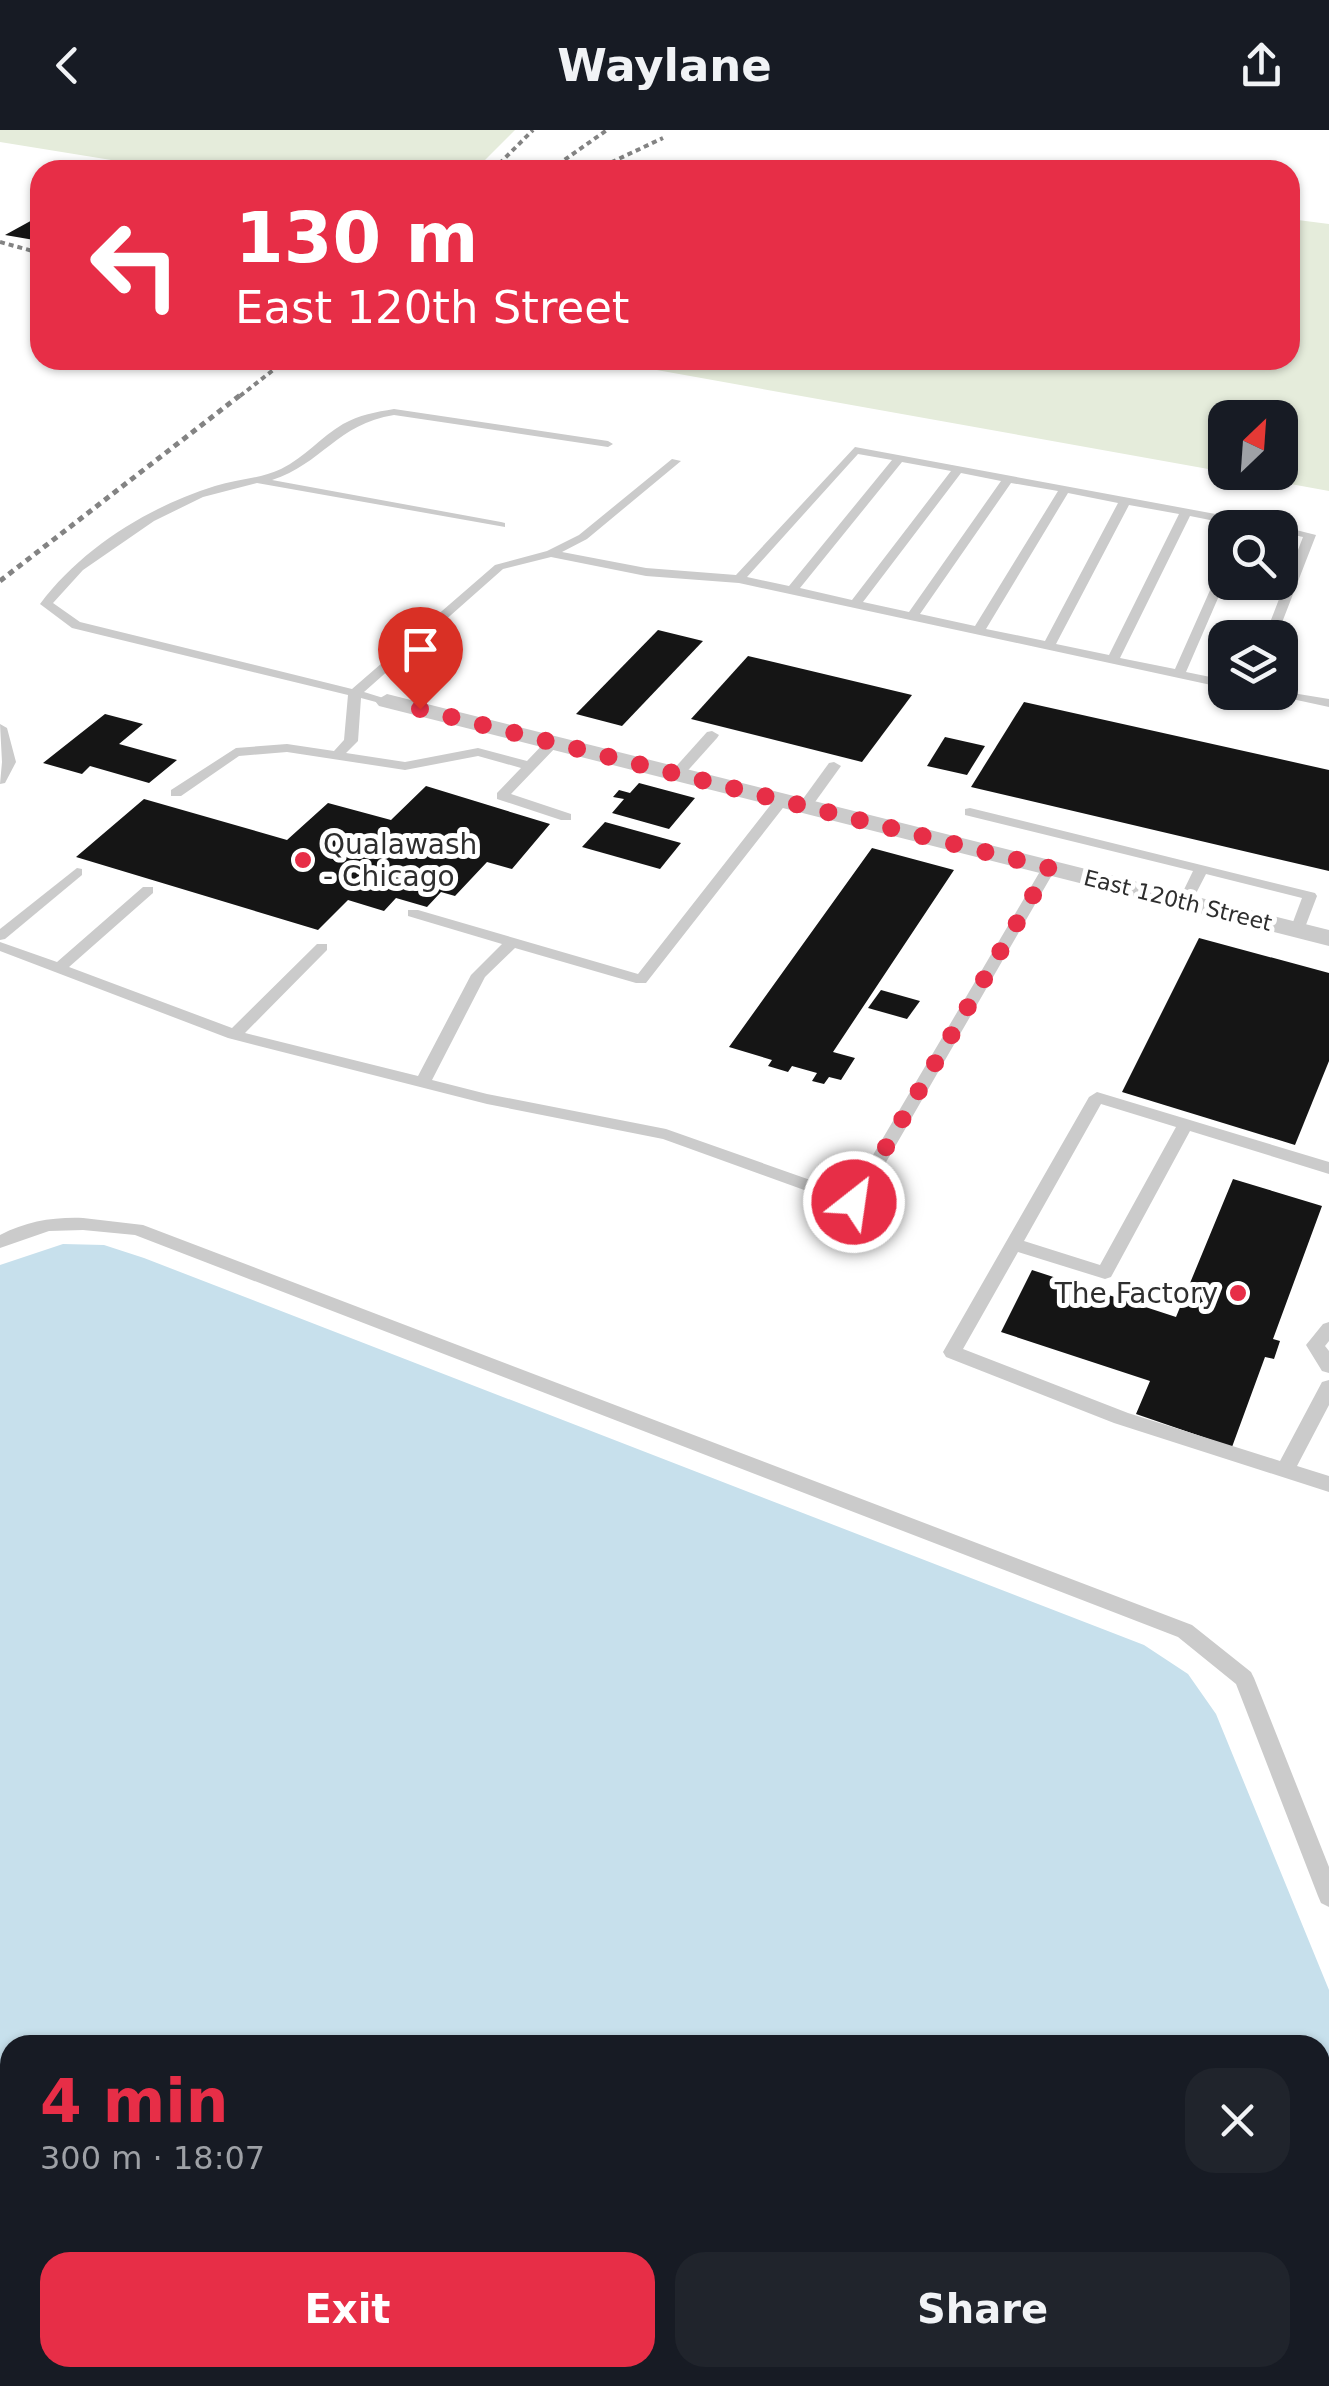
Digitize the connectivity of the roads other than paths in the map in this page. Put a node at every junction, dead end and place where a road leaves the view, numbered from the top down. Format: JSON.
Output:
{"nodes":[{"id":1,"x":608,"y":444,"type":"dead end"},
{"id":2,"x":899,"y":458,"type":"junction"},
{"id":3,"x":676,"y":461,"type":"dead end"},
{"id":4,"x":958,"y":470,"type":"junction"},
{"id":5,"x":1008,"y":479,"type":"junction"},
{"id":6,"x":260,"y":481,"type":"junction"},
{"id":7,"x":1065,"y":490,"type":"junction"},
{"id":8,"x":1124,"y":500,"type":"junction"},
{"id":9,"x":1186,"y":512,"type":"junction"},
{"id":10,"x":1208,"y":517,"type":"edge"},
{"id":11,"x":501,"y":525,"type":"dead end"},
{"id":12,"x":1298,"y":533,"type":"edge"},
{"id":13,"x":550,"y":553,"type":"junction"},
{"id":14,"x":1298,"y":566,"type":"edge"},
{"id":15,"x":739,"y":579,"type":"junction"},
{"id":16,"x":792,"y":590,"type":"junction"},
{"id":17,"x":1212,"y":600,"type":"edge"},
{"id":18,"x":854,"y":604,"type":"junction"},
{"id":19,"x":912,"y":617,"type":"junction"},
{"id":20,"x":978,"y":631,"type":"junction"},
{"id":21,"x":1049,"y":646,"type":"junction"},
{"id":22,"x":1112,"y":660,"type":"junction"},
{"id":23,"x":1179,"y":674,"type":"junction"},
{"id":24,"x":1208,"y":680,"type":"edge"},
{"id":25,"x":355,"y":693,"type":"junction"},
{"id":26,"x":1298,"y":698,"type":"edge"},
{"id":27,"x":387,"y":701,"type":"joint"},
{"id":28,"x":1329,"y":703,"type":"edge"},
{"id":29,"x":0,"y":728,"type":"edge"},
{"id":30,"x":712,"y":735,"type":"dead end"},
{"id":31,"x":552,"y":743,"type":"junction"},
{"id":32,"x":339,"y":753,"type":"junction"},
{"id":33,"x":530,"y":766,"type":"junction"},
{"id":34,"x":834,"y":766,"type":"dead end"},
{"id":35,"x":678,"y":774,"type":"junction"},
{"id":36,"x":0,"y":780,"type":"edge"},
{"id":37,"x":176,"y":793,"type":"dead end"},
{"id":38,"x":793,"y":803,"type":"junction"},
{"id":39,"x":970,"y":812,"type":"dead end"},
{"id":40,"x":566,"y":816,"type":"dead end"},
{"id":41,"x":1049,"y":868,"type":"junction"},
{"id":42,"x":1202,"y":868,"type":"junction"},
{"id":43,"x":77,"y":872,"type":"dead end"},
{"id":44,"x":148,"y":890,"type":"dead end"},
{"id":45,"x":1185,"y":902,"type":"junction"},
{"id":46,"x":412,"y":913,"type":"dead end"},
{"id":47,"x":1297,"y":930,"type":"junction"},
{"id":48,"x":0,"y":936,"type":"edge"},
{"id":49,"x":1329,"y":938,"type":"edge"},
{"id":50,"x":512,"y":942,"type":"junction"},
{"id":51,"x":0,"y":946,"type":"edge"},
{"id":52,"x":322,"y":947,"type":"dead end"},
{"id":53,"x":57,"y":970,"type":"junction"},
{"id":54,"x":234,"y":1035,"type":"junction"},
{"id":55,"x":422,"y":1084,"type":"junction"},
{"id":56,"x":1186,"y":1124,"type":"junction"},
{"id":57,"x":1329,"y":1168,"type":"edge"},
{"id":58,"x":0,"y":1242,"type":"edge"},
{"id":59,"x":1013,"y":1244,"type":"junction"},
{"id":60,"x":1329,"y":1329,"type":"edge"},
{"id":61,"x":1329,"y":1366,"type":"edge"},
{"id":62,"x":1329,"y":1387,"type":"edge"},
{"id":63,"x":1284,"y":1472,"type":"junction"},
{"id":64,"x":1329,"y":1484,"type":"edge"},
{"id":65,"x":1329,"y":1896,"type":"edge"}],
"edges":[{"from":1,"to":6,"type":"lane"},
{"from":2,"to":4,"type":"lane"},
{"from":2,"to":15,"type":"lane"},
{"from":2,"to":16,"type":"lane"},
{"from":3,"to":13,"type":"lane"},
{"from":4,"to":5,"type":"lane"},
{"from":4,"to":18,"type":"lane"},
{"from":5,"to":7,"type":"lane"},
{"from":5,"to":19,"type":"lane"},
{"from":6,"to":11,"type":"lane"},
{"from":6,"to":25,"type":"lane"},
{"from":7,"to":8,"type":"lane"},
{"from":7,"to":20,"type":"lane"},
{"from":8,"to":9,"type":"lane"},
{"from":8,"to":21,"type":"lane"},
{"from":9,"to":10,"type":"lane"},
{"from":9,"to":22,"type":"lane"},
{"from":12,"to":14,"type":"lane"},
{"from":13,"to":15,"type":"lane"},
{"from":13,"to":25,"type":"lane"},
{"from":15,"to":16,"type":"lane"},
{"from":16,"to":18,"type":"lane"},
{"from":17,"to":23,"type":"lane"},
{"from":18,"to":19,"type":"lane"},
{"from":19,"to":20,"type":"lane"},
{"from":20,"to":21,"type":"lane"},
{"from":21,"to":22,"type":"lane"},
{"from":22,"to":23,"type":"lane"},
{"from":23,"to":24,"type":"lane"},
{"from":25,"to":27,"type":"lane"},
{"from":25,"to":32,"type":"lane"},
{"from":26,"to":28,"type":"lane"},
{"from":27,"to":31,"type":"street","name":"East 120th Street"},
{"from":29,"to":36,"type":"lane"},
{"from":30,"to":35,"type":"lane"},
{"from":31,"to":33,"type":"lane"},
{"from":31,"to":35,"type":"street","name":"East 120th Street"},
{"from":32,"to":33,"type":"lane"},
{"from":32,"to":37,"type":"lane"},
{"from":33,"to":40,"type":"lane"},
{"from":34,"to":38,"type":"lane"},
{"from":35,"to":38,"type":"street","name":"East 120th Street"},
{"from":38,"to":41,"type":"street","name":"East 120th Street"},
{"from":38,"to":50,"type":"lane"},
{"from":39,"to":42,"type":"lane"},
{"from":41,"to":45,"type":"street","name":"East 120th Street"},
{"from":41,"to":55,"type":"lane"},
{"from":42,"to":45,"type":"lane"},
{"from":42,"to":47,"type":"lane"},
{"from":43,"to":48,"type":"lane"},
{"from":44,"to":53,"type":"lane"},
{"from":45,"to":47,"type":"street","name":"East 120th Street"},
{"from":46,"to":50,"type":"lane"},
{"from":47,"to":49,"type":"street","name":"East 120th Street"},
{"from":50,"to":55,"type":"lane"},
{"from":51,"to":53,"type":"lane"},
{"from":52,"to":54,"type":"lane"},
{"from":53,"to":54,"type":"lane"},
{"from":54,"to":55,"type":"lane"},
{"from":56,"to":57,"type":"lane"},
{"from":56,"to":59,"type":"lane"},
{"from":56,"to":59,"type":"lane"},
{"from":58,"to":65,"type":"lane"},
{"from":59,"to":63,"type":"lane"},
{"from":60,"to":61,"type":"lane"},
{"from":62,"to":63,"type":"lane"},
{"from":63,"to":64,"type":"lane"}]}
